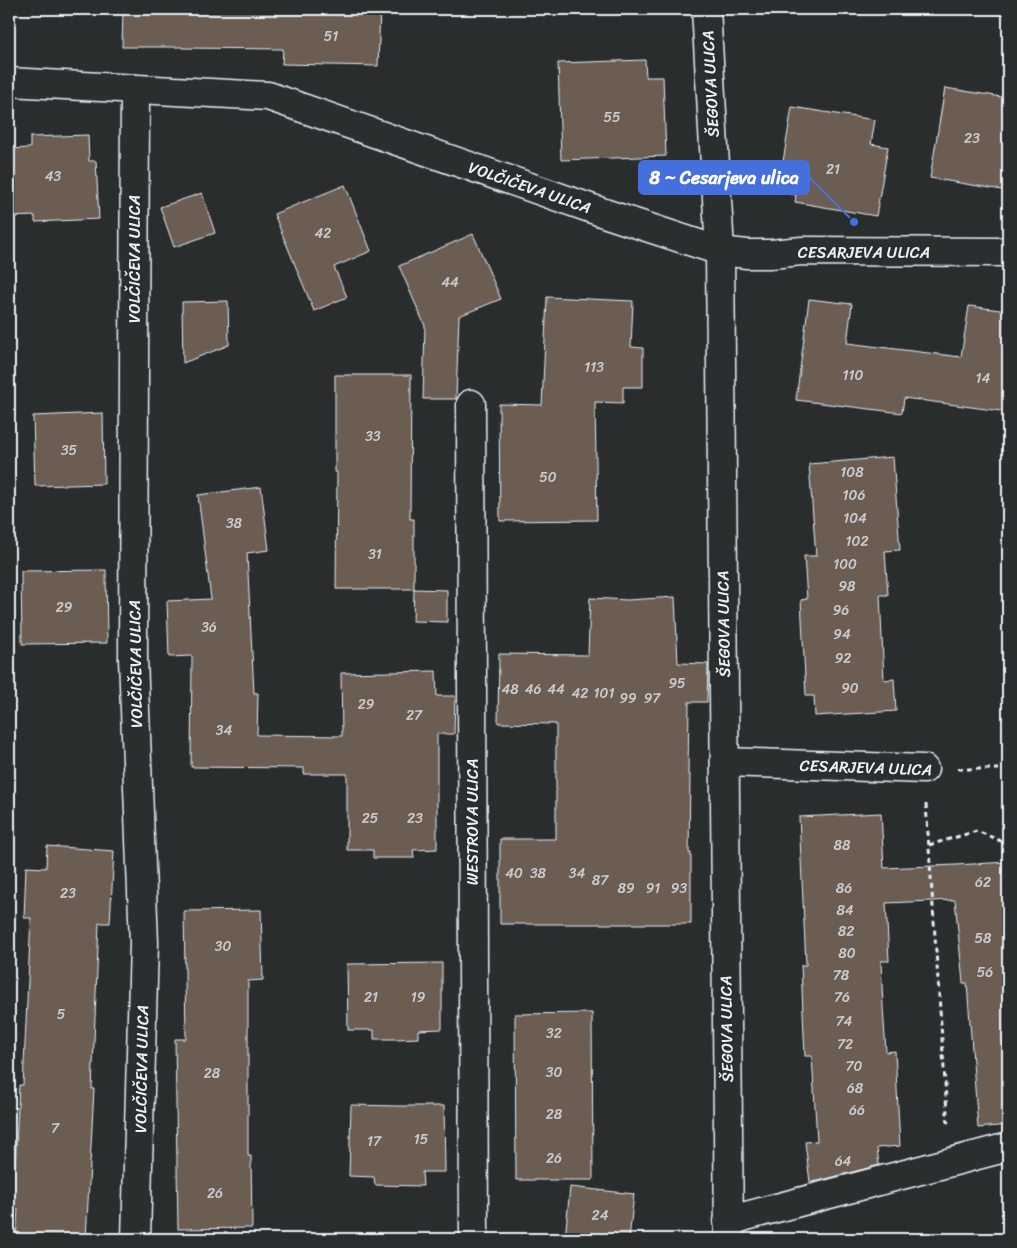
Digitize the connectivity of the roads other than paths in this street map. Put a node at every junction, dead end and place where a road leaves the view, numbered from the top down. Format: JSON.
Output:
{"nodes":[{"id":1,"x":706,"y":9,"type":"edge"},
{"id":2,"x":9,"y":82,"type":"edge"},
{"id":3,"x":135,"y":89,"type":"junction"},
{"id":4,"x":720,"y":250,"type":"junction"},
{"id":5,"x":1008,"y":252,"type":"edge"},
{"id":6,"x":471,"y":404,"type":"dead end"},
{"id":7,"x":725,"y":762,"type":"junction"},
{"id":8,"x":924,"y":769,"type":"road end"},
{"id":9,"x":1008,"y":1147,"type":"edge"},
{"id":10,"x":728,"y":1231,"type":"edge"},
{"id":11,"x":136,"y":1239,"type":"edge"},
{"id":12,"x":474,"y":1239,"type":"edge"}],
"edges":[{"from":1,"to":4,"type":"street","name":"ŠEGOVA ULICA"},
{"from":2,"to":3,"type":"street","name":"VOLČIČEVA ULICA"},
{"from":3,"to":4,"type":"street","name":"VOLČIČEVA ULICA"},
{"from":3,"to":11,"type":"street","name":"VOLČIČEVA ULICA"},
{"from":4,"to":5,"type":"street","name":"CESARJEVA ULICA"},
{"from":4,"to":7,"type":"street","name":"ŠEGOVA ULICA"},
{"from":6,"to":12,"type":"street","name":"WESTROVA ULICA"},
{"from":7,"to":8,"type":"street","name":"CESARJEVA ULICA"},
{"from":7,"to":10,"type":"street","name":"ŠEGOVA ULICA"},
{"from":9,"to":10,"type":"street"}]}
